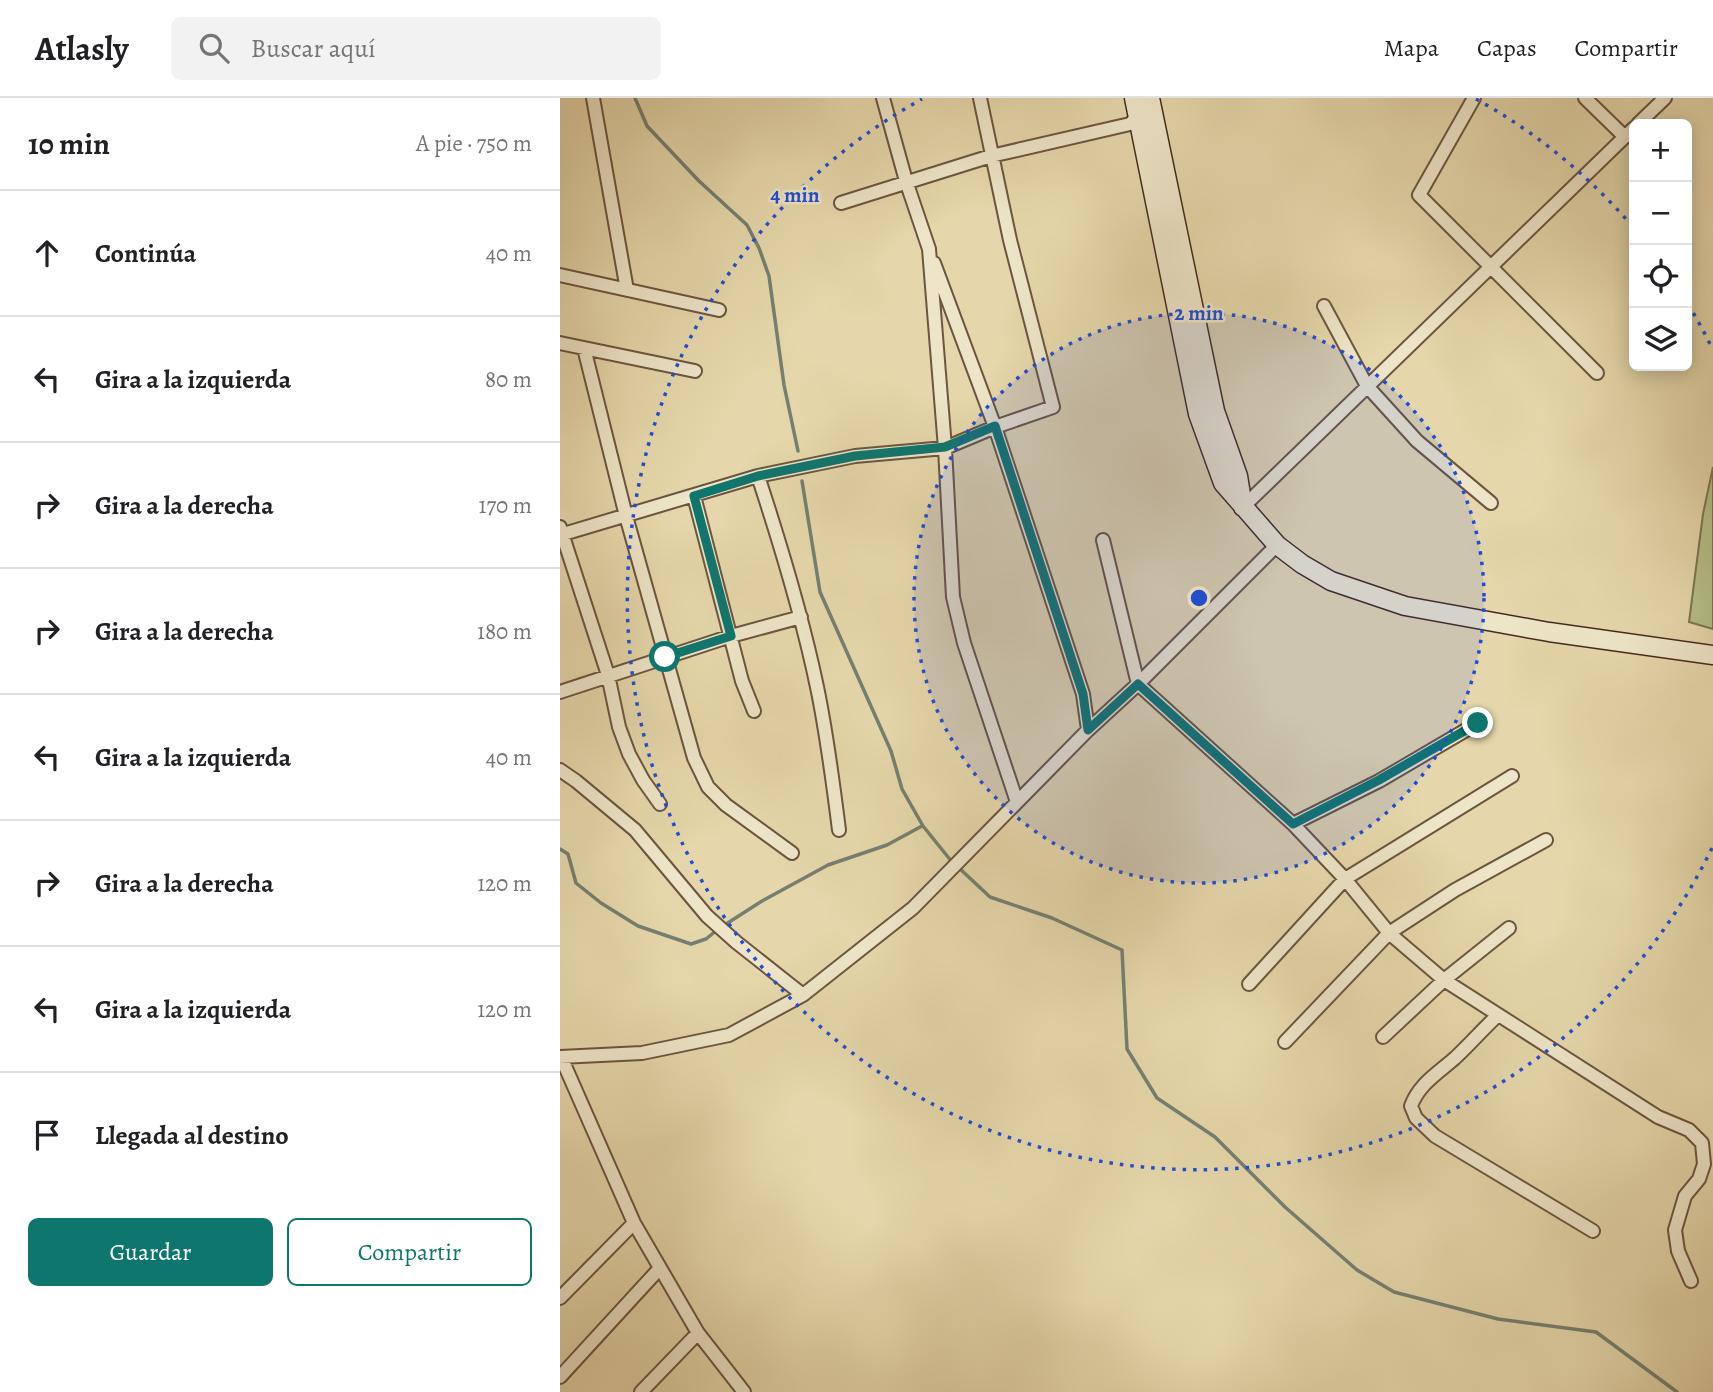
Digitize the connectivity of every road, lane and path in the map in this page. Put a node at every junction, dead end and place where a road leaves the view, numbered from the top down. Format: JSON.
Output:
{"nodes":[{"id":1,"x":593,"y":98,"type":"edge"},
{"id":2,"x":883,"y":98,"type":"edge"},
{"id":3,"x":980,"y":98,"type":"edge"},
{"id":4,"x":1474,"y":98,"type":"edge"},
{"id":5,"x":1585,"y":98,"type":"edge"},
{"id":6,"x":1665,"y":98,"type":"edge"},
{"id":7,"x":1148,"y":99,"type":"edge"},
{"id":8,"x":1138,"y":116,"type":"junction"},
{"id":9,"x":1643,"y":119,"type":"edge"},
{"id":10,"x":1629,"y":128,"type":"edge"},
{"id":11,"x":1629,"y":133,"type":"edge"},
{"id":12,"x":991,"y":156,"type":"junction"},
{"id":13,"x":906,"y":181,"type":"junction"},
{"id":14,"x":841,"y":203,"type":"dead end"},
{"id":15,"x":929,"y":249,"type":"junction"},
{"id":16,"x":1491,"y":267,"type":"junction"},
{"id":17,"x":560,"y":275,"type":"edge"},
{"id":18,"x":627,"y":290,"type":"junction"},
{"id":19,"x":1182,"y":293,"type":"junction"},
{"id":20,"x":1324,"y":306,"type":"dead end"},
{"id":21,"x":719,"y":310,"type":"dead end"},
{"id":22,"x":560,"y":343,"type":"edge"},
{"id":23,"x":584,"y":348,"type":"junction"},
{"id":24,"x":695,"y":371,"type":"dead end"},
{"id":25,"x":1597,"y":373,"type":"dead end"},
{"id":26,"x":1367,"y":386,"type":"junction"},
{"id":27,"x":995,"y":426,"type":"junction"},
{"id":28,"x":945,"y":447,"type":"junction"},
{"id":29,"x":758,"y":476,"type":"junction"},
{"id":30,"x":694,"y":496,"type":"junction"},
{"id":31,"x":1491,"y":503,"type":"dead end"},
{"id":32,"x":1243,"y":507,"type":"junction"},
{"id":33,"x":626,"y":516,"type":"junction"},
{"id":34,"x":561,"y":532,"type":"edge"},
{"id":35,"x":1103,"y":540,"type":"dead end"},
{"id":36,"x":1278,"y":545,"type":"junction"},
{"id":37,"x":801,"y":617,"type":"junction"},
{"id":38,"x":731,"y":636,"type":"junction"},
{"id":39,"x":1713,"y":655,"type":"edge"},
{"id":40,"x":665,"y":657,"type":"junction"},
{"id":41,"x":608,"y":675,"type":"junction"},
{"id":42,"x":1138,"y":684,"type":"junction"},
{"id":43,"x":560,"y":692,"type":"edge"},
{"id":44,"x":754,"y":711,"type":"dead end"},
{"id":45,"x":1478,"y":723,"type":"dead end"},
{"id":46,"x":1088,"y":730,"type":"junction"},
{"id":47,"x":560,"y":770,"type":"edge"},
{"id":48,"x":1512,"y":776,"type":"dead end"},
{"id":49,"x":1017,"y":802,"type":"junction"},
{"id":50,"x":660,"y":804,"type":"dead end"},
{"id":51,"x":1293,"y":824,"type":"junction"},
{"id":52,"x":839,"y":830,"type":"dead end"},
{"id":53,"x":1546,"y":840,"type":"dead end"},
{"id":54,"x":792,"y":853,"type":"dead end"},
{"id":55,"x":1345,"y":879,"type":"junction"},
{"id":56,"x":1508,"y":928,"type":"dead end"},
{"id":57,"x":1389,"y":933,"type":"junction"},
{"id":58,"x":1444,"y":980,"type":"junction"},
{"id":59,"x":1249,"y":984,"type":"dead end"},
{"id":60,"x":803,"y":995,"type":"junction"},
{"id":61,"x":1498,"y":1015,"type":"junction"},
{"id":62,"x":1383,"y":1037,"type":"dead end"},
{"id":63,"x":1285,"y":1042,"type":"dead end"},
{"id":64,"x":560,"y":1058,"type":"edge"},
{"id":65,"x":634,"y":1223,"type":"junction"},
{"id":66,"x":1593,"y":1231,"type":"dead end"},
{"id":67,"x":660,"y":1268,"type":"junction"},
{"id":68,"x":1691,"y":1281,"type":"dead end"},
{"id":69,"x":560,"y":1298,"type":"edge"},
{"id":70,"x":698,"y":1333,"type":"junction"},
{"id":71,"x":560,"y":1377,"type":"edge"},
{"id":72,"x":739,"y":1390,"type":"edge"},
{"id":73,"x":641,"y":1392,"type":"edge"}],
"edges":[{"from":1,"to":18,"type":"street"},
{"from":2,"to":13,"type":"street"},
{"from":3,"to":12,"type":"street"},
{"from":4,"to":16,"type":"street"},
{"from":5,"to":10,"type":"street"},
{"from":6,"to":9,"type":"street"},
{"from":7,"to":8,"type":"main road"},
{"from":7,"to":19,"type":"main road"},
{"from":8,"to":12,"type":"street"},
{"from":8,"to":19,"type":"main road"},
{"from":11,"to":16,"type":"street"},
{"from":12,"to":13,"type":"street"},
{"from":12,"to":27,"type":"street"},
{"from":13,"to":14,"type":"street"},
{"from":13,"to":15,"type":"street"},
{"from":15,"to":27,"type":"street"},
{"from":15,"to":28,"type":"street"},
{"from":16,"to":25,"type":"street"},
{"from":16,"to":26,"type":"street"},
{"from":17,"to":18,"type":"street"},
{"from":18,"to":21,"type":"street"},
{"from":19,"to":32,"type":"main road"},
{"from":20,"to":26,"type":"street"},
{"from":22,"to":23,"type":"street"},
{"from":23,"to":24,"type":"street"},
{"from":23,"to":33,"type":"street"},
{"from":26,"to":31,"type":"street"},
{"from":26,"to":32,"type":"street"},
{"from":27,"to":28,"type":"street"},
{"from":27,"to":46,"type":"street"},
{"from":28,"to":29,"type":"street"},
{"from":28,"to":49,"type":"street"},
{"from":29,"to":30,"type":"street"},
{"from":29,"to":37,"type":"street"},
{"from":30,"to":33,"type":"street"},
{"from":30,"to":38,"type":"street"},
{"from":32,"to":36,"type":"main road"},
{"from":33,"to":34,"type":"street"},
{"from":33,"to":40,"type":"street"},
{"from":34,"to":41,"type":"street"},
{"from":35,"to":42,"type":"street"},
{"from":36,"to":39,"type":"main road"},
{"from":36,"to":42,"type":"street"},
{"from":37,"to":38,"type":"street"},
{"from":37,"to":52,"type":"street"},
{"from":38,"to":40,"type":"street"},
{"from":38,"to":44,"type":"street"},
{"from":40,"to":41,"type":"street"},
{"from":40,"to":54,"type":"street"},
{"from":41,"to":43,"type":"street"},
{"from":41,"to":50,"type":"street"},
{"from":42,"to":46,"type":"street"},
{"from":42,"to":51,"type":"street"},
{"from":45,"to":51,"type":"street"},
{"from":46,"to":49,"type":"street"},
{"from":47,"to":60,"type":"street"},
{"from":48,"to":55,"type":"street"},
{"from":49,"to":60,"type":"street"},
{"from":51,"to":55,"type":"street"},
{"from":53,"to":57,"type":"street"},
{"from":55,"to":57,"type":"street"},
{"from":55,"to":59,"type":"street"},
{"from":56,"to":58,"type":"street"},
{"from":57,"to":58,"type":"street"},
{"from":57,"to":63,"type":"street"},
{"from":58,"to":61,"type":"street"},
{"from":58,"to":62,"type":"street"},
{"from":60,"to":64,"type":"street"},
{"from":61,"to":66,"type":"street"},
{"from":61,"to":68,"type":"street"},
{"from":64,"to":65,"type":"street"},
{"from":65,"to":67,"type":"street"},
{"from":65,"to":69,"type":"street"},
{"from":67,"to":70,"type":"street"},
{"from":67,"to":71,"type":"street"},
{"from":70,"to":72,"type":"street"},
{"from":70,"to":73,"type":"street"}]}
